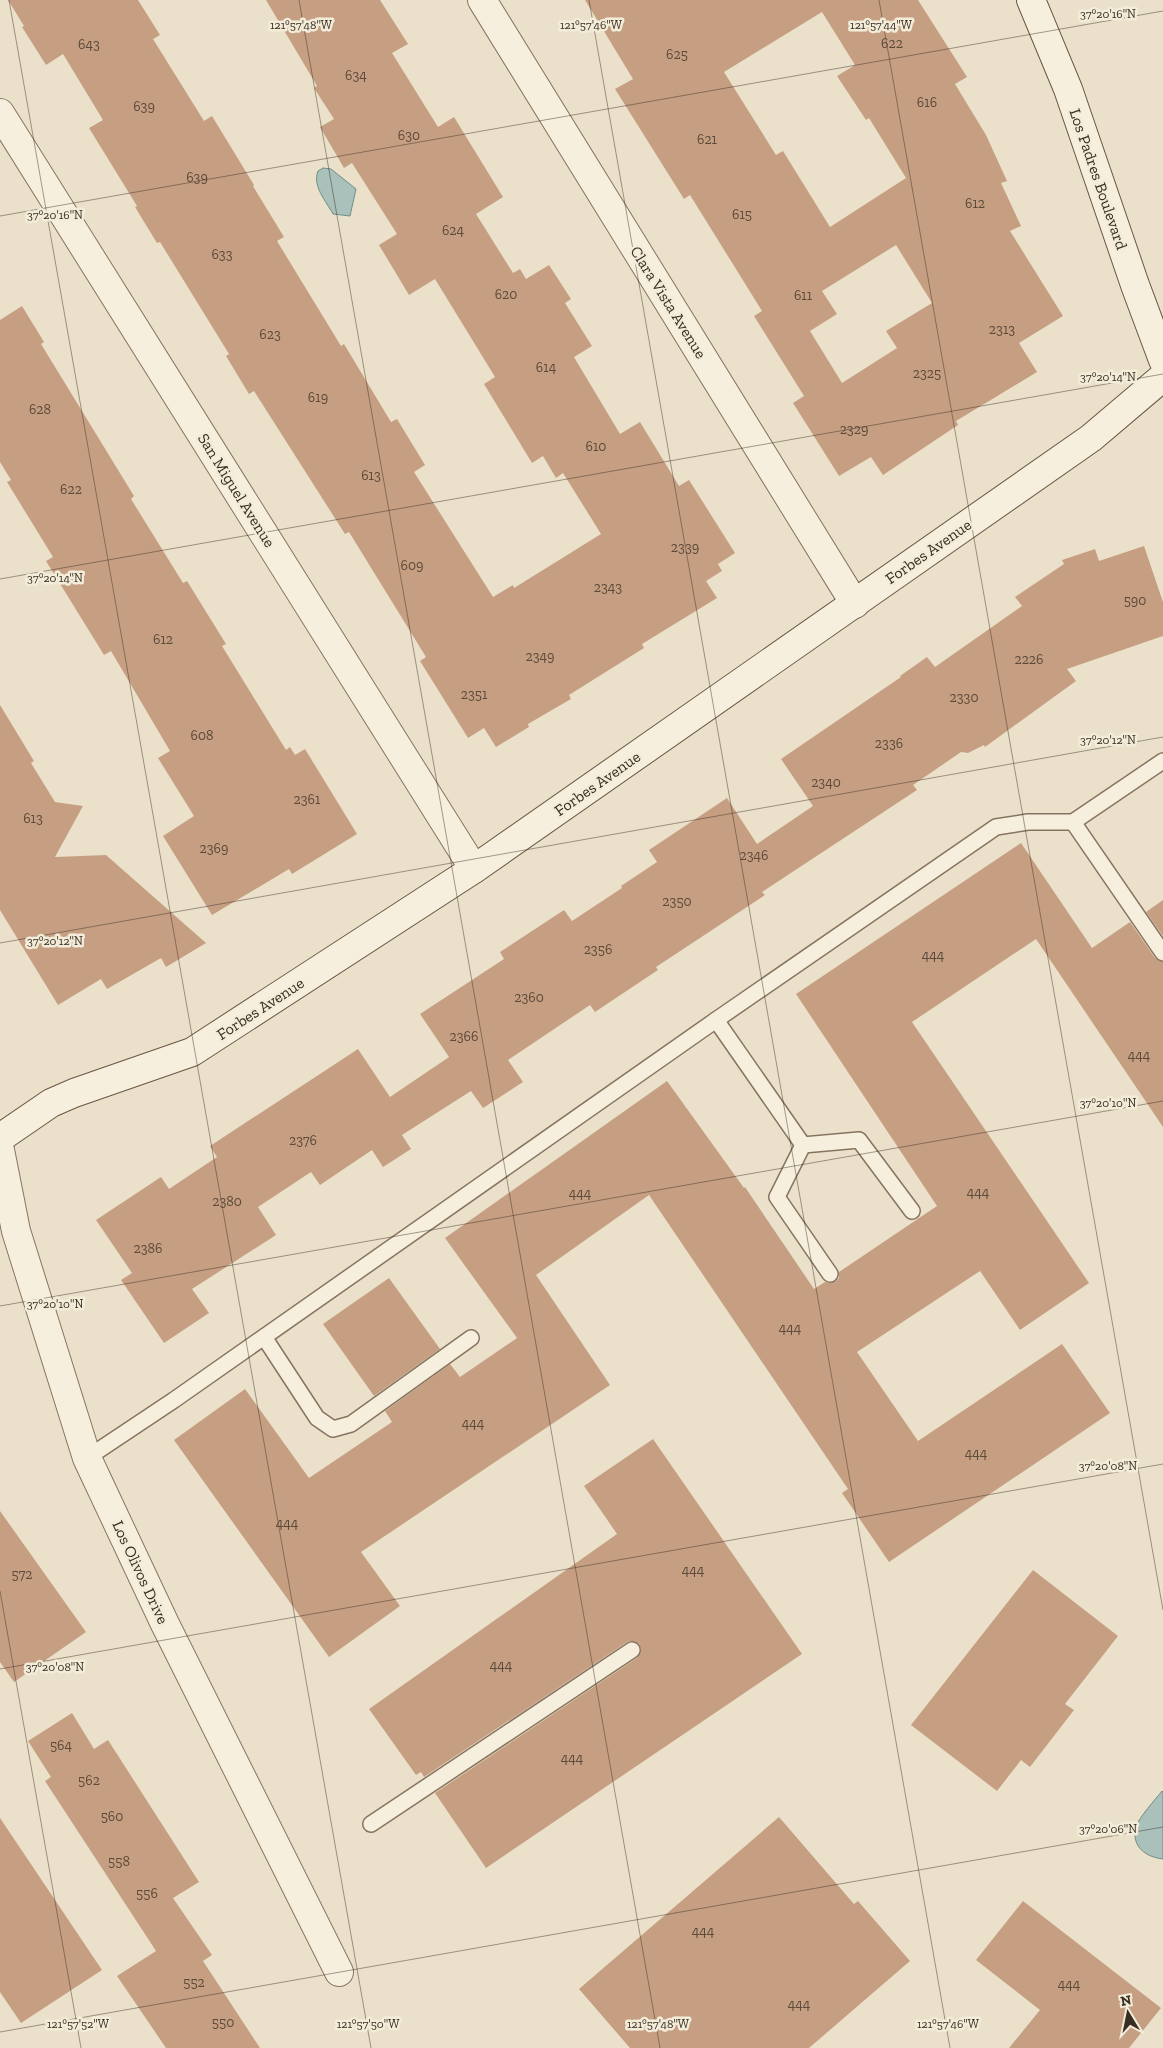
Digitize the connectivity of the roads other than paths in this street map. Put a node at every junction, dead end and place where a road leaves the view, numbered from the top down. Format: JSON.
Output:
{"nodes":[{"id":1,"x":482,"y":0,"type":"edge"},
{"id":2,"x":1031,"y":0,"type":"edge"},
{"id":3,"x":0,"y":113,"type":"edge"},
{"id":4,"x":1163,"y":360,"type":"edge"},
{"id":5,"x":1163,"y":377,"type":"edge"},
{"id":6,"x":855,"y":604,"type":"junction"},
{"id":7,"x":1163,"y":761,"type":"edge"},
{"id":8,"x":1073,"y":822,"type":"junction"},
{"id":9,"x":474,"y":868,"type":"junction"},
{"id":10,"x":1163,"y":954,"type":"edge"},
{"id":11,"x":716,"y":1020,"type":"junction"},
{"id":12,"x":0,"y":1138,"type":"edge"},
{"id":13,"x":803,"y":1145,"type":"junction"},
{"id":14,"x":0,"y":1150,"type":"edge"},
{"id":15,"x":912,"y":1211,"type":"dead end"},
{"id":16,"x":830,"y":1274,"type":"dead end"},
{"id":17,"x":264,"y":1337,"type":"junction"},
{"id":18,"x":471,"y":1338,"type":"dead end"},
{"id":19,"x":88,"y":1458,"type":"junction"},
{"id":20,"x":632,"y":1650,"type":"dead end"},
{"id":21,"x":371,"y":1824,"type":"dead end"},
{"id":22,"x":339,"y":1972,"type":"dead end"}],
"edges":[{"from":1,"to":6,"type":"street","name":"Clara Vista Avenue"},
{"from":2,"to":4,"type":"street","name":"Los Padres Boulevard"},
{"from":3,"to":9,"type":"street","name":"San Miguel Avenue"},
{"from":5,"to":6,"type":"street","name":"Forbes Avenue"},
{"from":6,"to":9,"type":"street","name":"Forbes Avenue"},
{"from":7,"to":8,"type":"lane"},
{"from":8,"to":10,"type":"lane"},
{"from":8,"to":11,"type":"lane"},
{"from":9,"to":12,"type":"street","name":"Forbes Avenue"},
{"from":11,"to":13,"type":"lane"},
{"from":11,"to":17,"type":"lane"},
{"from":13,"to":15,"type":"lane"},
{"from":13,"to":16,"type":"lane"},
{"from":14,"to":19,"type":"street","name":"Los Olivos Drive"},
{"from":17,"to":18,"type":"lane"},
{"from":17,"to":19,"type":"lane"},
{"from":19,"to":22,"type":"street","name":"Los Olivos Drive"},
{"from":20,"to":21,"type":"lane"}]}
